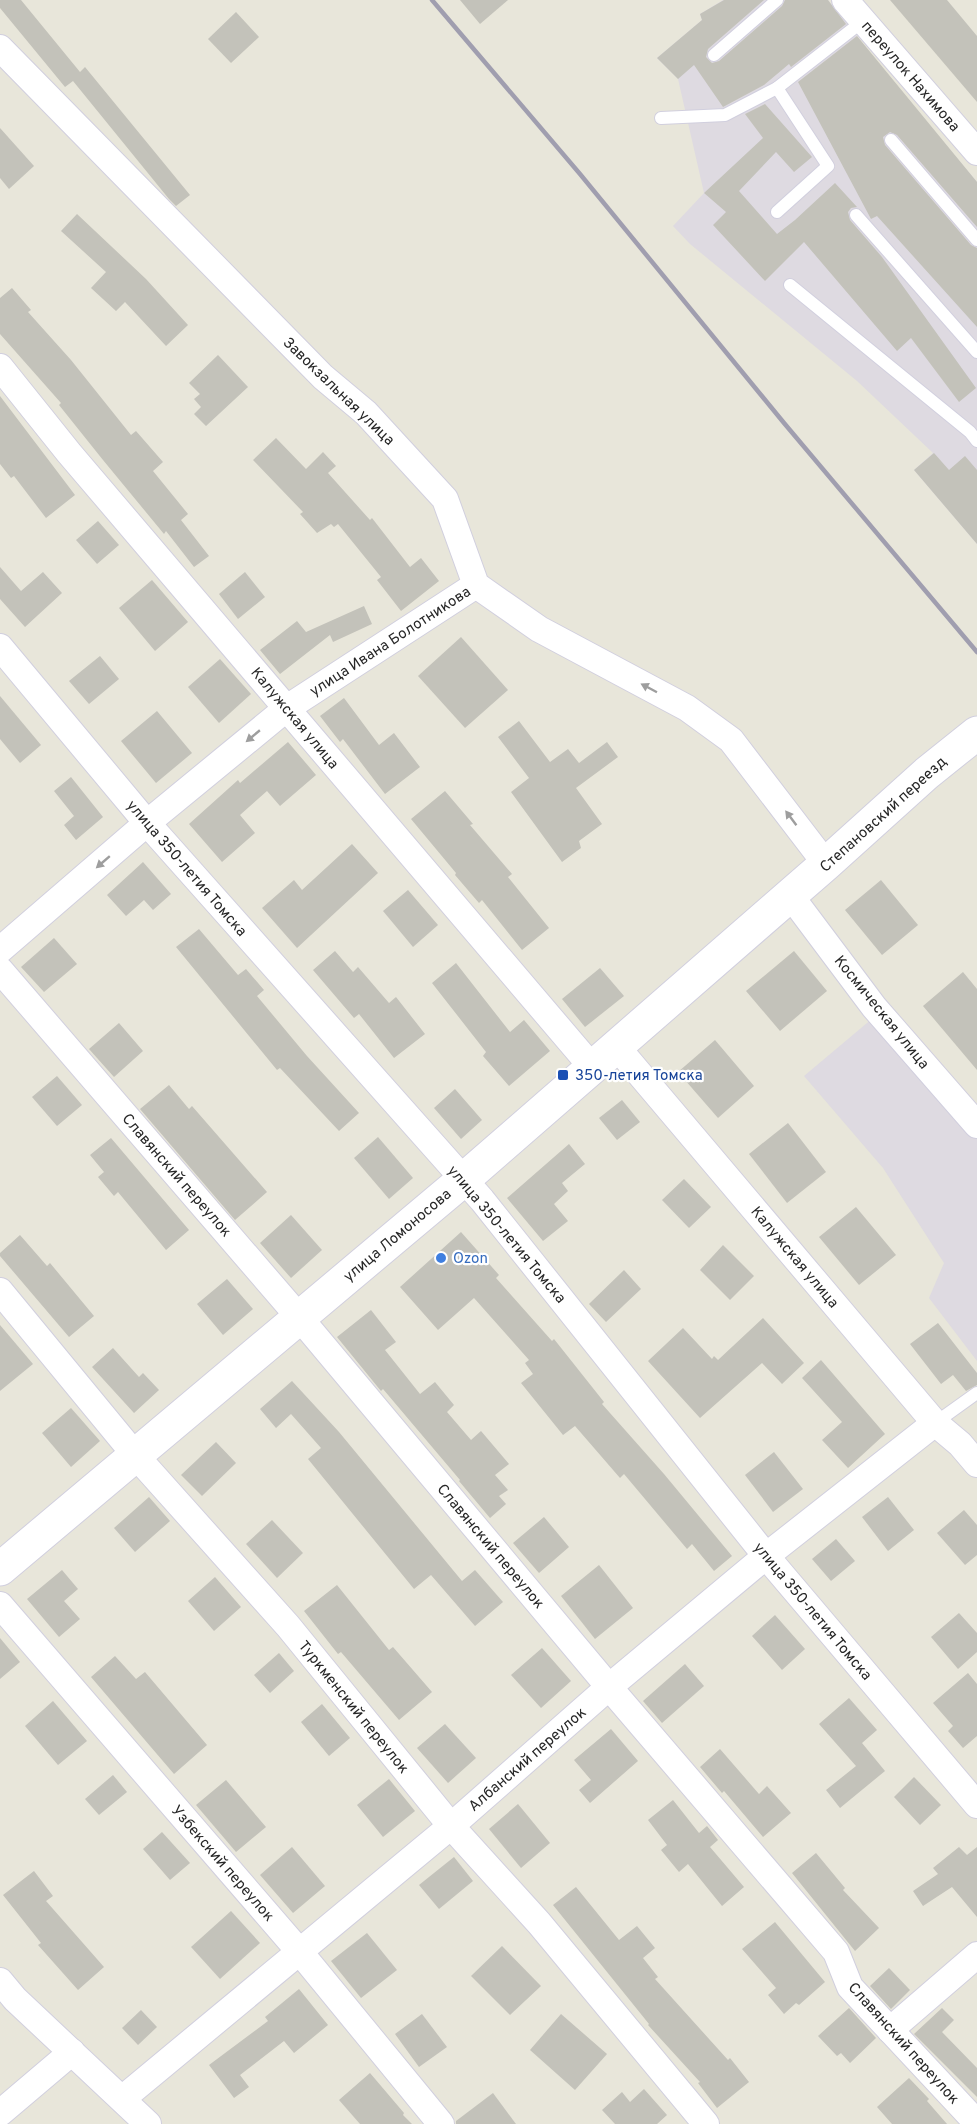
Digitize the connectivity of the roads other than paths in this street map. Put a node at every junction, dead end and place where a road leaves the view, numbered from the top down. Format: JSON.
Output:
{"nodes":[{"id":1,"x":777,"y":0,"type":"edge"},
{"id":2,"x":845,"y":0,"type":"edge"},
{"id":3,"x":863,"y":21,"type":"junction"},
{"id":4,"x":0,"y":48,"type":"edge"},
{"id":5,"x":714,"y":55,"type":"dead end"},
{"id":6,"x":777,"y":88,"type":"junction"},
{"id":7,"x":661,"y":117,"type":"dead end"},
{"id":8,"x":891,"y":140,"type":"dead end"},
{"id":9,"x":977,"y":152,"type":"edge"},
{"id":10,"x":777,"y":212,"type":"dead end"},
{"id":11,"x":856,"y":215,"type":"dead end"},
{"id":12,"x":977,"y":240,"type":"edge"},
{"id":13,"x":790,"y":285,"type":"dead end"},
{"id":14,"x":977,"y":352,"type":"edge"},
{"id":15,"x":0,"y":367,"type":"edge"},
{"id":16,"x":975,"y":433,"type":"edge"},
{"id":17,"x":476,"y":585,"type":"junction"},
{"id":18,"x":0,"y":647,"type":"edge"},
{"id":19,"x":287,"y":708,"type":"junction"},
{"id":20,"x":977,"y":733,"type":"edge"},
{"id":21,"x":147,"y":823,"type":"junction"},
{"id":22,"x":826,"y":864,"type":"junction"},
{"id":23,"x":790,"y":895,"type":"junction"},
{"id":24,"x":0,"y":950,"type":"edge"},
{"id":25,"x":0,"y":970,"type":"edge"},
{"id":26,"x":616,"y":1046,"type":"junction"},
{"id":27,"x":592,"y":1067,"type":"junction"},
{"id":28,"x":977,"y":1125,"type":"edge"},
{"id":29,"x":463,"y":1180,"type":"junction"},
{"id":30,"x":0,"y":1291,"type":"edge"},
{"id":31,"x":299,"y":1317,"type":"junction"},
{"id":32,"x":977,"y":1393,"type":"edge"},
{"id":33,"x":935,"y":1423,"type":"junction"},
{"id":34,"x":136,"y":1456,"type":"junction"},
{"id":35,"x":977,"y":1464,"type":"edge"},
{"id":36,"x":766,"y":1556,"type":"junction"},
{"id":37,"x":0,"y":1569,"type":"edge"},
{"id":38,"x":0,"y":1605,"type":"edge"},
{"id":39,"x":609,"y":1687,"type":"junction"},
{"id":40,"x":977,"y":1805,"type":"edge"},
{"id":41,"x":451,"y":1826,"type":"junction"},
{"id":42,"x":299,"y":1951,"type":"junction"},
{"id":43,"x":977,"y":1955,"type":"edge"},
{"id":44,"x":0,"y":1981,"type":"edge"},
{"id":45,"x":890,"y":2030,"type":"junction"},
{"id":46,"x":72,"y":2052,"type":"junction"},
{"id":47,"x":122,"y":2098,"type":"junction"},
{"id":48,"x":0,"y":2113,"type":"edge"},
{"id":49,"x":977,"y":2123,"type":"edge"},
{"id":50,"x":148,"y":2124,"type":"edge"},
{"id":51,"x":441,"y":2124,"type":"edge"},
{"id":52,"x":706,"y":2124,"type":"edge"}],
"edges":[{"from":1,"to":5,"type":"lane"},
{"from":2,"to":3,"type":"street","name":"переулок Нахимова"},
{"from":3,"to":6,"type":"lane"},
{"from":3,"to":9,"type":"street","name":"переулок Нахимова"},
{"from":4,"to":17,"type":"street","name":"Завокзальная улица"},
{"from":6,"to":7,"type":"lane"},
{"from":6,"to":10,"type":"lane"},
{"from":8,"to":12,"type":"lane"},
{"from":11,"to":14,"type":"lane"},
{"from":13,"to":16,"type":"lane"},
{"from":15,"to":19,"type":"street","name":"Калужская улица"},
{"from":17,"to":19,"type":"street","name":"улица Ивана Болотникова"},
{"from":22,"to":17,"type":"street","one_way":true},
{"from":18,"to":21,"type":"street","name":"улица 350-летия Томска"},
{"from":19,"to":21,"type":"street","name":"улица Ивана Болотникова","one_way":true},
{"from":19,"to":27,"type":"street","name":"Калужская улица"},
{"from":20,"to":22,"type":"street","name":"Степановский переезд"},
{"from":21,"to":24,"type":"street","name":"улица Ивана Болотникова","one_way":true},
{"from":21,"to":29,"type":"street","name":"улица 350-летия Томска"},
{"from":22,"to":23,"type":"street","name":"Степановский переезд"},
{"from":23,"to":26,"type":"street","name":"улица Ломоносова"},
{"from":23,"to":28,"type":"street","name":"Космическая улица"},
{"from":25,"to":31,"type":"street","name":"Славянский переулок"},
{"from":26,"to":27,"type":"street","name":"улица Ломоносова"},
{"from":26,"to":33,"type":"street","name":"Калужская улица"},
{"from":27,"to":29,"type":"street","name":"улица Ломоносова"},
{"from":29,"to":31,"type":"street","name":"улица Ломоносова"},
{"from":29,"to":36,"type":"street","name":"улица 350-летия Томска"},
{"from":30,"to":34,"type":"street","name":"Туркменский переулок"},
{"from":31,"to":34,"type":"street","name":"улица Ломоносова"},
{"from":31,"to":39,"type":"street","name":"Славянский переулок"},
{"from":32,"to":33,"type":"lane"},
{"from":33,"to":35,"type":"street","name":"Калужская улица"},
{"from":33,"to":36,"type":"street","name":"Албанский переулок"},
{"from":34,"to":37,"type":"street","name":"улица Ломоносова"},
{"from":34,"to":41,"type":"street","name":"Туркменский переулок"},
{"from":36,"to":39,"type":"street","name":"Албанский переулок"},
{"from":36,"to":40,"type":"street","name":"улица 350-летия Томска"},
{"from":38,"to":42,"type":"street","name":"Узбекский переулок"},
{"from":39,"to":41,"type":"street","name":"Албанский переулок"},
{"from":39,"to":45,"type":"street","name":"Славянский переулок"},
{"from":41,"to":42,"type":"street","name":"Албанский переулок"},
{"from":41,"to":52,"type":"street","name":"Туркменский переулок"},
{"from":42,"to":47,"type":"street","name":"Албанский переулок"},
{"from":42,"to":51,"type":"street","name":"Узбекский переулок"},
{"from":43,"to":45,"type":"street"},
{"from":44,"to":46,"type":"street"},
{"from":45,"to":49,"type":"street","name":"Славянский переулок"},
{"from":46,"to":47,"type":"street"},
{"from":46,"to":48,"type":"street"},
{"from":47,"to":50,"type":"street"}]}
